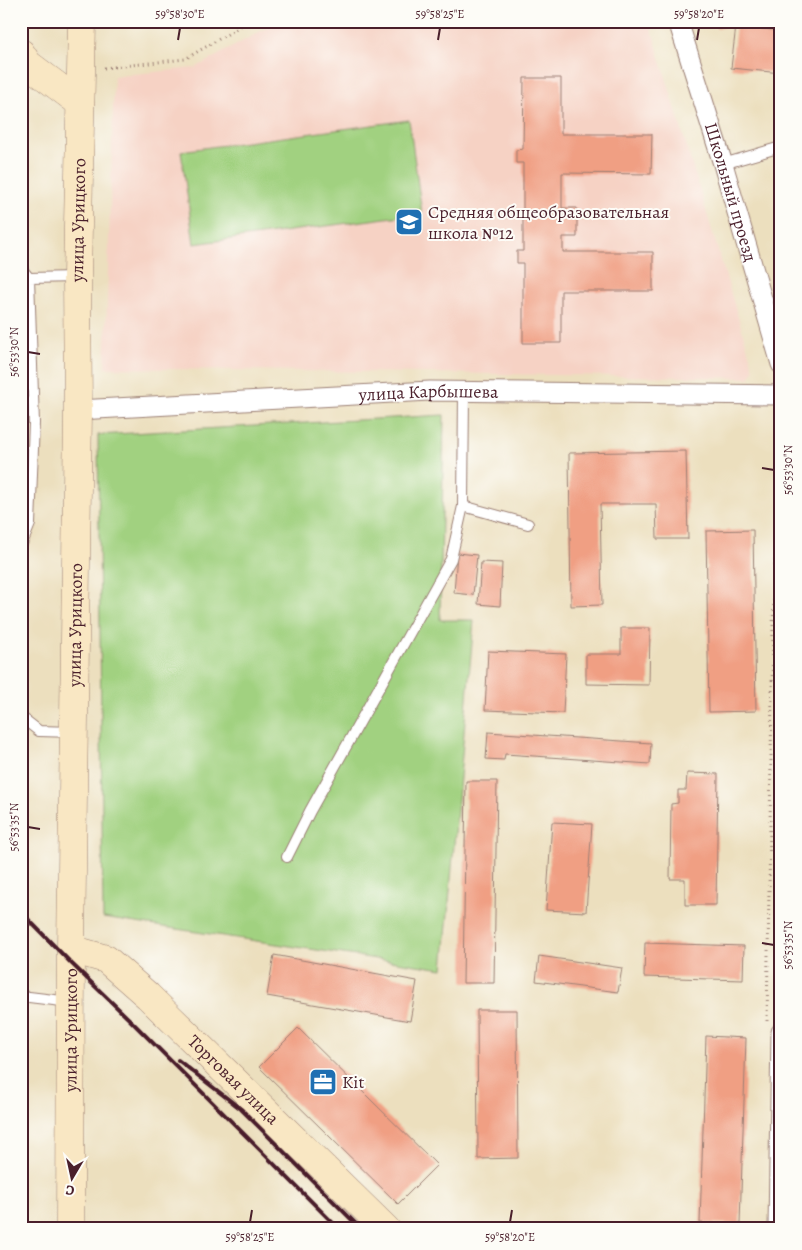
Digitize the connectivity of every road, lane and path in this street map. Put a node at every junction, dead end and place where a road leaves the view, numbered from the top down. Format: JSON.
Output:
{"nodes":[{"id":1,"x":82,"y":21,"type":"edge"},
{"id":2,"x":250,"y":21,"type":"edge"},
{"id":3,"x":678,"y":21,"type":"edge"},
{"id":4,"x":21,"y":53,"type":"edge"},
{"id":5,"x":80,"y":71,"type":"junction"},
{"id":6,"x":80,"y":104,"type":"junction"},
{"id":7,"x":781,"y":147,"type":"edge"},
{"id":8,"x":723,"y":164,"type":"junction"},
{"id":9,"x":21,"y":268,"type":"edge"},
{"id":10,"x":77,"y":277,"type":"junction"},
{"id":11,"x":29,"y":278,"type":"junction"},
{"id":12,"x":21,"y":289,"type":"edge"},
{"id":13,"x":781,"y":364,"type":"edge"},
{"id":14,"x":464,"y":390,"type":"junction"},
{"id":15,"x":780,"y":403,"type":"edge"},
{"id":16,"x":78,"y":410,"type":"junction"},
{"id":17,"x":463,"y":506,"type":"junction"},
{"id":18,"x":528,"y":524,"type":"dead end"},
{"id":19,"x":21,"y":546,"type":"edge"},
{"id":20,"x":21,"y":718,"type":"edge"},
{"id":21,"x":74,"y":732,"type":"junction"},
{"id":22,"x":287,"y":857,"type":"dead end"},
{"id":23,"x":71,"y":949,"type":"junction"},
{"id":24,"x":21,"y":996,"type":"edge"},
{"id":25,"x":71,"y":1002,"type":"junction"},
{"id":26,"x":774,"y":1030,"type":"edge"},
{"id":27,"x":780,"y":1127,"type":"edge"},
{"id":28,"x":70,"y":1229,"type":"edge"},
{"id":29,"x":386,"y":1229,"type":"edge"},
{"id":30,"x":778,"y":1229,"type":"edge"}],
"edges":[{"from":1,"to":5,"type":"street","name":"улица Урицкого"},
{"from":2,"to":5,"type":"path"},
{"from":3,"to":8,"type":"street","name":"Школьный проезд"},
{"from":4,"to":6,"type":"street"},
{"from":5,"to":6,"type":"street","name":"улица Урицкого"},
{"from":6,"to":10,"type":"street","name":"улица Урицкого"},
{"from":7,"to":8,"type":"lane"},
{"from":8,"to":13,"type":"street","name":"Школьный проезд"},
{"from":9,"to":11,"type":"lane"},
{"from":10,"to":11,"type":"lane"},
{"from":10,"to":16,"type":"street","name":"улица Урицкого"},
{"from":11,"to":12,"type":"lane"},
{"from":11,"to":19,"type":"lane"},
{"from":14,"to":15,"type":"street","name":"улица Карбышева"},
{"from":14,"to":16,"type":"street","name":"улица Карбышева"},
{"from":14,"to":17,"type":"lane"},
{"from":15,"to":26,"type":"path"},
{"from":16,"to":21,"type":"street","name":"улица Урицкого"},
{"from":17,"to":18,"type":"lane"},
{"from":17,"to":22,"type":"lane"},
{"from":20,"to":21,"type":"lane"},
{"from":21,"to":23,"type":"street","name":"улица Урицкого"},
{"from":23,"to":25,"type":"street","name":"улица Урицкого"},
{"from":23,"to":29,"type":"street","name":"Торговая улица"},
{"from":24,"to":25,"type":"lane"},
{"from":25,"to":28,"type":"street","name":"улица Урицкого"},
{"from":26,"to":27,"type":"street"},
{"from":27,"to":30,"type":"street"}]}
